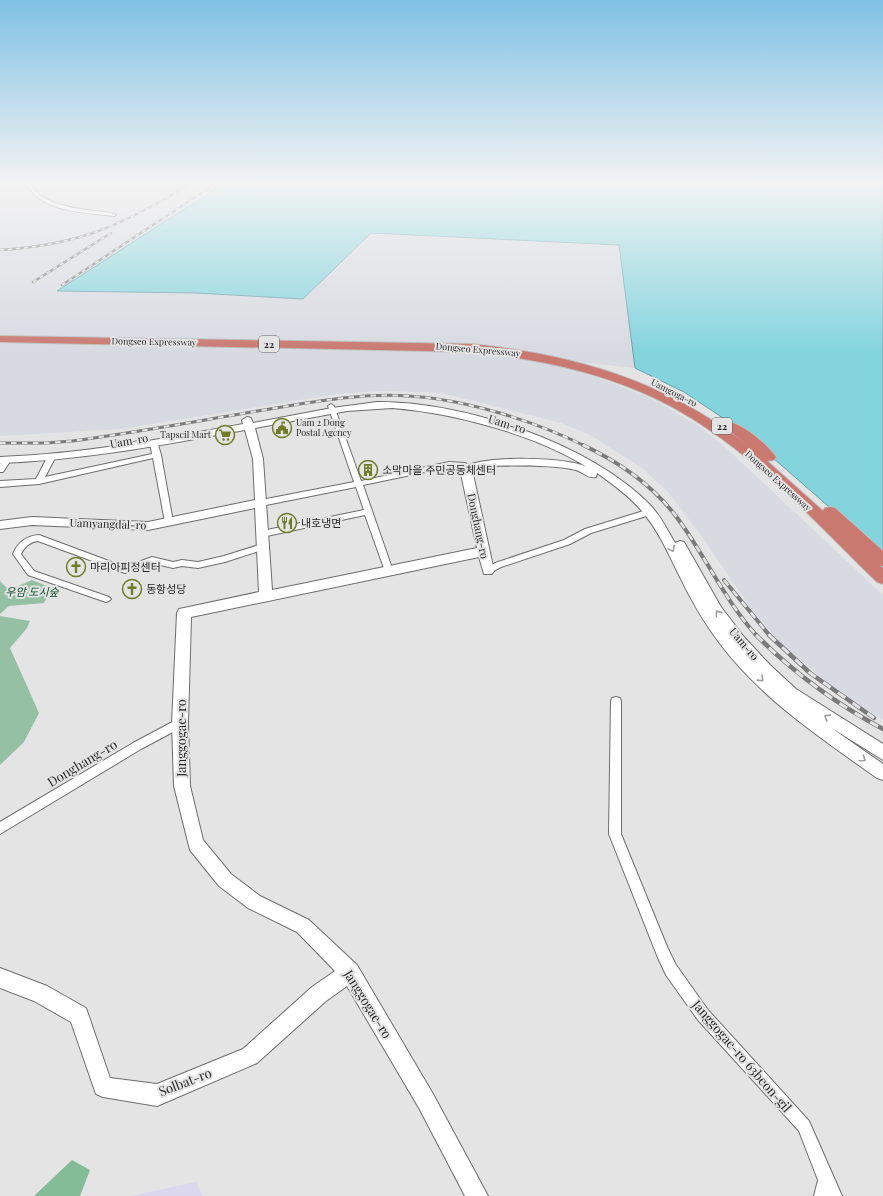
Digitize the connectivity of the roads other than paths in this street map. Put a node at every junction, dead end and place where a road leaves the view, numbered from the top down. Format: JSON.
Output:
{"nodes":[{"id":1,"x":0,"y":335,"type":"edge"},
{"id":2,"x":0,"y":339,"type":"edge"},
{"id":3,"x":438,"y":346,"type":"junction"},
{"id":4,"x":332,"y":409,"type":"junction"},
{"id":5,"x":248,"y":423,"type":"junction"},
{"id":6,"x":154,"y":443,"type":"junction"},
{"id":7,"x":156,"y":455,"type":"junction"},
{"id":8,"x":2,"y":458,"type":"edge"},
{"id":9,"x":51,"y":458,"type":"junction"},
{"id":10,"x":471,"y":468,"type":"junction"},
{"id":11,"x":0,"y":470,"type":"edge"},
{"id":12,"x":39,"y":481,"type":"junction"},
{"id":13,"x":0,"y":484,"type":"edge"},
{"id":14,"x":358,"y":484,"type":"junction"},
{"id":15,"x":624,"y":488,"type":"junction"},
{"id":16,"x":261,"y":503,"type":"junction"},
{"id":17,"x":367,"y":512,"type":"junction"},
{"id":18,"x":650,"y":512,"type":"junction"},
{"id":19,"x":169,"y":522,"type":"junction"},
{"id":20,"x":0,"y":525,"type":"edge"},
{"id":21,"x":262,"y":534,"type":"junction"},
{"id":22,"x":262,"y":547,"type":"junction"},
{"id":23,"x":484,"y":551,"type":"junction"},
{"id":24,"x":883,"y":562,"type":"edge"},
{"id":25,"x":388,"y":571,"type":"junction"},
{"id":26,"x":488,"y":571,"type":"joint"},
{"id":27,"x":883,"y":578,"type":"edge"},
{"id":28,"x":883,"y":586,"type":"edge"},
{"id":29,"x":266,"y":596,"type":"junction"},
{"id":30,"x":106,"y":599,"type":"dead end"},
{"id":31,"x":616,"y":701,"type":"dead end"},
{"id":32,"x":180,"y":723,"type":"junction"},
{"id":33,"x":883,"y":754,"type":"edge"},
{"id":34,"x":883,"y":773,"type":"edge"},
{"id":35,"x":0,"y":828,"type":"edge"},
{"id":36,"x":350,"y":972,"type":"junction"},
{"id":37,"x":0,"y":978,"type":"edge"},
{"id":38,"x":826,"y":1180,"type":"junction"},
{"id":39,"x":477,"y":1196,"type":"edge"},
{"id":40,"x":822,"y":1196,"type":"edge"},
{"id":41,"x":834,"y":1196,"type":"edge"}],
"edges":[{"from":1,"to":24,"type":"highway","name":"Dongseo Expressway","number":"22"},
{"from":2,"to":3,"type":"highway","name":"Dongseo Expressway","number":"22"},
{"from":3,"to":27,"type":"highway","name":"Dongseo Expressway","number":"22"},
{"from":3,"to":28,"type":"highway","name":"Uamgoga-ro"},
{"from":4,"to":5,"type":"main road","name":"Uam-ro"},
{"from":4,"to":14,"type":"street"},
{"from":4,"to":15,"type":"main road","name":"Uam-ro"},
{"from":33,"to":4,"type":"main road","name":"Uam-ro","one_way":true},
{"from":5,"to":6,"type":"main road","name":"Uam-ro"},
{"from":5,"to":8,"type":"main road","name":"Uam-ro"},
{"from":5,"to":16,"type":"main road"},
{"from":6,"to":7,"type":"street"},
{"from":6,"to":9,"type":"main road","name":"Uam-ro"},
{"from":7,"to":12,"type":"street"},
{"from":7,"to":19,"type":"street"},
{"from":8,"to":9,"type":"main road","name":"Uam-ro"},
{"from":8,"to":11,"type":"street"},
{"from":9,"to":12,"type":"street"},
{"from":10,"to":14,"type":"street"},
{"from":10,"to":15,"type":"main road"},
{"from":10,"to":23,"type":"main road","name":"Donghang-ro"},
{"from":12,"to":13,"type":"street"},
{"from":14,"to":16,"type":"street"},
{"from":14,"to":17,"type":"street"},
{"from":15,"to":18,"type":"main road","name":"Uam-ro"},
{"from":16,"to":19,"type":"main road","name":"Uamyangdal-ro"},
{"from":16,"to":21,"type":"main road"},
{"from":17,"to":21,"type":"street"},
{"from":17,"to":25,"type":"street"},
{"from":18,"to":26,"type":"street","name":"Donghang-ro"},
{"from":18,"to":34,"type":"main road","name":"Uam-ro","one_way":true},
{"from":19,"to":20,"type":"main road","name":"Uamyangdal-ro"},
{"from":21,"to":22,"type":"main road"},
{"from":22,"to":29,"type":"main road"},
{"from":22,"to":30,"type":"street"},
{"from":23,"to":25,"type":"main road","name":"Janggogae-ro"},
{"from":23,"to":26,"type":"main road","name":"Donghang-ro"},
{"from":25,"to":29,"type":"main road","name":"Janggogae-ro"},
{"from":29,"to":32,"type":"main road","name":"Janggogae-ro"},
{"from":31,"to":38,"type":"street","name":"Janggogae-ro 63beon-gil"},
{"from":32,"to":35,"type":"street","name":"Donghang-ro"},
{"from":32,"to":36,"type":"main road","name":"Janggogae-ro"},
{"from":36,"to":37,"type":"main road","name":"Solbat-ro"},
{"from":36,"to":39,"type":"main road","name":"Janggogae-ro"},
{"from":38,"to":40,"type":"street"},
{"from":38,"to":41,"type":"street","name":"Janggogae-ro 63beon-gil"}]}
